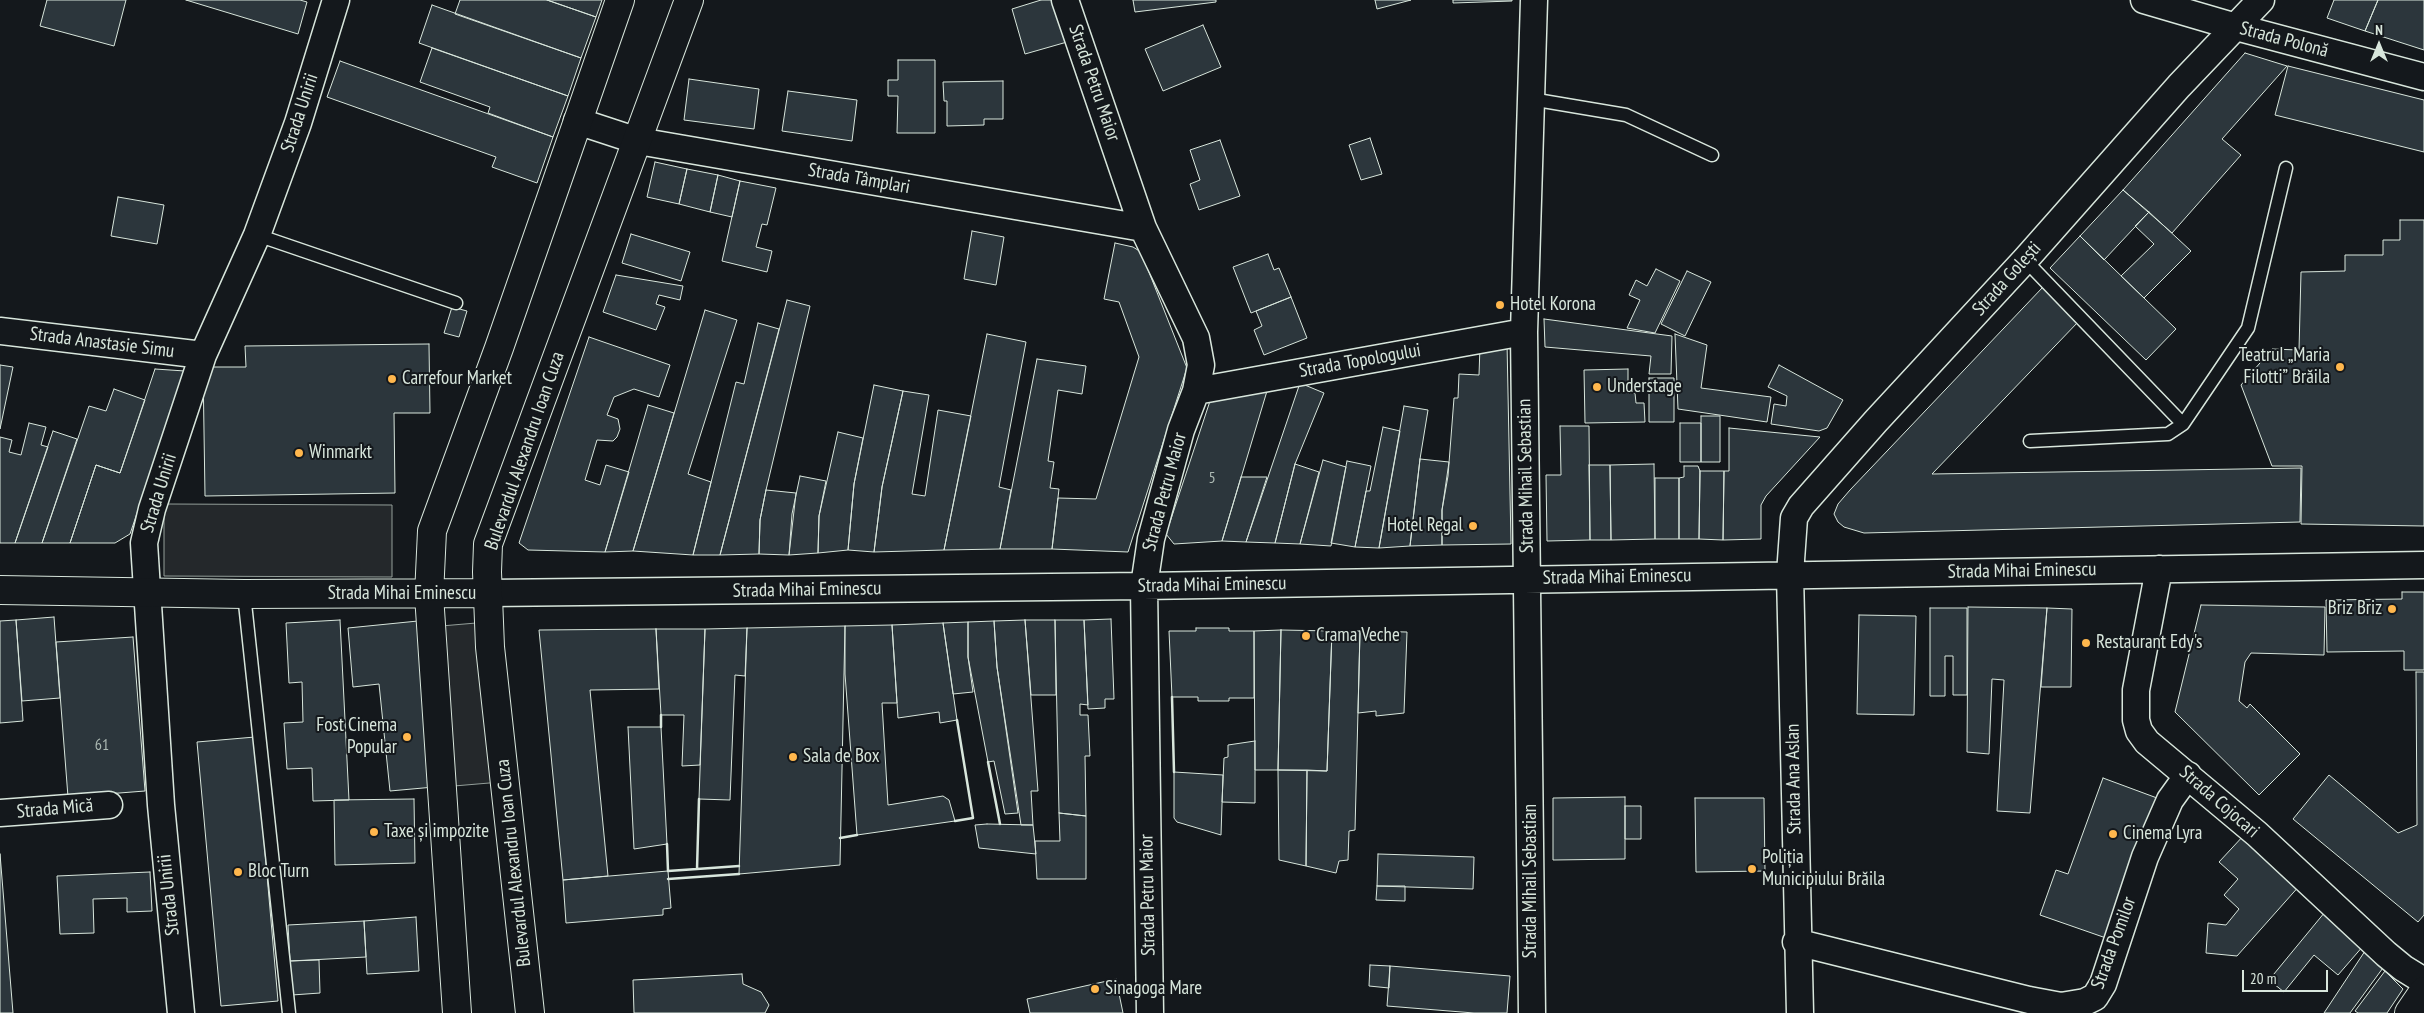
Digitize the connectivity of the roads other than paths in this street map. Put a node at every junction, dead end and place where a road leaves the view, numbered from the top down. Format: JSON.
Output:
{"nodes":[{"id":1,"x":336,"y":0,"type":"edge"},
{"id":2,"x":620,"y":0,"type":"edge"},
{"id":3,"x":689,"y":0,"type":"edge"},
{"id":4,"x":1065,"y":0,"type":"edge"},
{"id":5,"x":1534,"y":0,"type":"edge"},
{"id":6,"x":2144,"y":0,"type":"edge"},
{"id":7,"x":2261,"y":0,"type":"edge"},
{"id":8,"x":2236,"y":27,"type":"junction"},
{"id":9,"x":2424,"y":77,"type":"edge"},
{"id":10,"x":1531,"y":99,"type":"junction"},
{"id":11,"x":577,"y":121,"type":"junction"},
{"id":12,"x":638,"y":141,"type":"junction"},
{"id":13,"x":1712,"y":155,"type":"dead end"},
{"id":14,"x":2286,"y":168,"type":"dead end"},
{"id":15,"x":1143,"y":228,"type":"junction"},
{"id":16,"x":257,"y":234,"type":"junction"},
{"id":17,"x":2025,"y":260,"type":"junction"},
{"id":18,"x":456,"y":303,"type":"dead end"},
{"id":19,"x":0,"y":331,"type":"edge"},
{"id":20,"x":1524,"y":332,"type":"junction"},
{"id":21,"x":203,"y":355,"type":"junction"},
{"id":22,"x":1196,"y":391,"type":"junction"},
{"id":23,"x":2184,"y":424,"type":"junction"},
{"id":24,"x":2030,"y":441,"type":"dead end"},
{"id":25,"x":2424,"y":565,"type":"edge"},
{"id":26,"x":2159,"y":569,"type":"junction"},
{"id":27,"x":1790,"y":574,"type":"junction"},
{"id":28,"x":1527,"y":578,"type":"junction"},
{"id":29,"x":1144,"y":586,"type":"junction"},
{"id":30,"x":0,"y":590,"type":"edge"},
{"id":31,"x":146,"y":591,"type":"junction"},
{"id":32,"x":488,"y":593,"type":"junction"},
{"id":33,"x":244,"y":594,"type":"junction"},
{"id":34,"x":429,"y":595,"type":"junction"},
{"id":35,"x":2188,"y":775,"type":"junction"},
{"id":36,"x":110,"y":805,"type":"dead end"},
{"id":37,"x":0,"y":814,"type":"edge"},
{"id":38,"x":1796,"y":942,"type":"junction"},
{"id":39,"x":2424,"y":981,"type":"edge"},
{"id":40,"x":2424,"y":990,"type":"edge"},
{"id":41,"x":181,"y":1013,"type":"edge"},
{"id":42,"x":289,"y":1013,"type":"edge"},
{"id":43,"x":457,"y":1013,"type":"edge"},
{"id":44,"x":530,"y":1013,"type":"edge"},
{"id":45,"x":1150,"y":1013,"type":"edge"},
{"id":46,"x":1532,"y":1013,"type":"edge"},
{"id":47,"x":1800,"y":1013,"type":"edge"},
{"id":48,"x":2409,"y":1013,"type":"edge"}],
"edges":[{"from":1,"to":16,"type":"street","name":"Strada Unirii"},
{"from":2,"to":11,"type":"main road"},
{"from":3,"to":12,"type":"main road","name":"Bulevardul Alexandru Ioan Cuza"},
{"from":4,"to":15,"type":"street","name":"Strada Petru Maior"},
{"from":5,"to":10,"type":"street","name":"Strada Mihail Sebastian"},
{"from":6,"to":8,"type":"street","name":"Strada Polonă"},
{"from":7,"to":8,"type":"street","name":"Strada Golești"},
{"from":8,"to":9,"type":"street","name":"Strada Polonă"},
{"from":8,"to":17,"type":"street","name":"Strada Golești"},
{"from":10,"to":13,"type":"lane"},
{"from":10,"to":20,"type":"street","name":"Strada Mihail Sebastian"},
{"from":11,"to":12,"type":"street","name":"Strada Tâmplari"},
{"from":11,"to":34,"type":"main road"},
{"from":12,"to":15,"type":"street","name":"Strada Tâmplari"},
{"from":12,"to":32,"type":"main road","name":"Bulevardul Alexandru Ioan Cuza"},
{"from":14,"to":23,"type":"lane"},
{"from":15,"to":22,"type":"street","name":"Strada Petru Maior"},
{"from":16,"to":18,"type":"lane"},
{"from":16,"to":21,"type":"street","name":"Strada Unirii"},
{"from":17,"to":23,"type":"lane"},
{"from":17,"to":27,"type":"street","name":"Strada Golești"},
{"from":19,"to":21,"type":"street","name":"Strada Anastasie Simu"},
{"from":20,"to":22,"type":"street","name":"Strada Topologului"},
{"from":20,"to":28,"type":"street","name":"Strada Mihail Sebastian"},
{"from":21,"to":31,"type":"street","name":"Strada Unirii"},
{"from":22,"to":29,"type":"street","name":"Strada Petru Maior"},
{"from":23,"to":24,"type":"lane"},
{"from":25,"to":26,"type":"street","name":"Strada Mihai Eminescu"},
{"from":26,"to":27,"type":"street","name":"Strada Mihai Eminescu"},
{"from":26,"to":35,"type":"street","name":"Strada Cojocari"},
{"from":27,"to":28,"type":"street","name":"Strada Mihai Eminescu"},
{"from":27,"to":38,"type":"street","name":"Strada Ana Aslan"},
{"from":28,"to":29,"type":"street","name":"Strada Mihai Eminescu"},
{"from":28,"to":46,"type":"street","name":"Strada Mihail Sebastian"},
{"from":29,"to":32,"type":"street","name":"Strada Mihai Eminescu"},
{"from":29,"to":45,"type":"street","name":"Strada Petru Maior"},
{"from":30,"to":31,"type":"main road","name":"Strada Mihai Eminescu"},
{"from":31,"to":33,"type":"main road","name":"Strada Mihai Eminescu"},
{"from":31,"to":41,"type":"street","name":"Strada Unirii"},
{"from":32,"to":34,"type":"main road","name":"Strada Mihai Eminescu"},
{"from":32,"to":44,"type":"main road","name":"Bulevardul Alexandru Ioan Cuza"},
{"from":33,"to":34,"type":"main road","name":"Strada Mihai Eminescu"},
{"from":33,"to":42,"type":"lane"},
{"from":34,"to":43,"type":"main road"},
{"from":35,"to":38,"type":"street","name":"Strada Pomilor"},
{"from":35,"to":39,"type":"street","name":"Strada Cojocari"},
{"from":36,"to":37,"type":"street","name":"Strada Mică"},
{"from":38,"to":47,"type":"street","name":"Strada Ana Aslan"},
{"from":40,"to":48,"type":"main road"}]}
